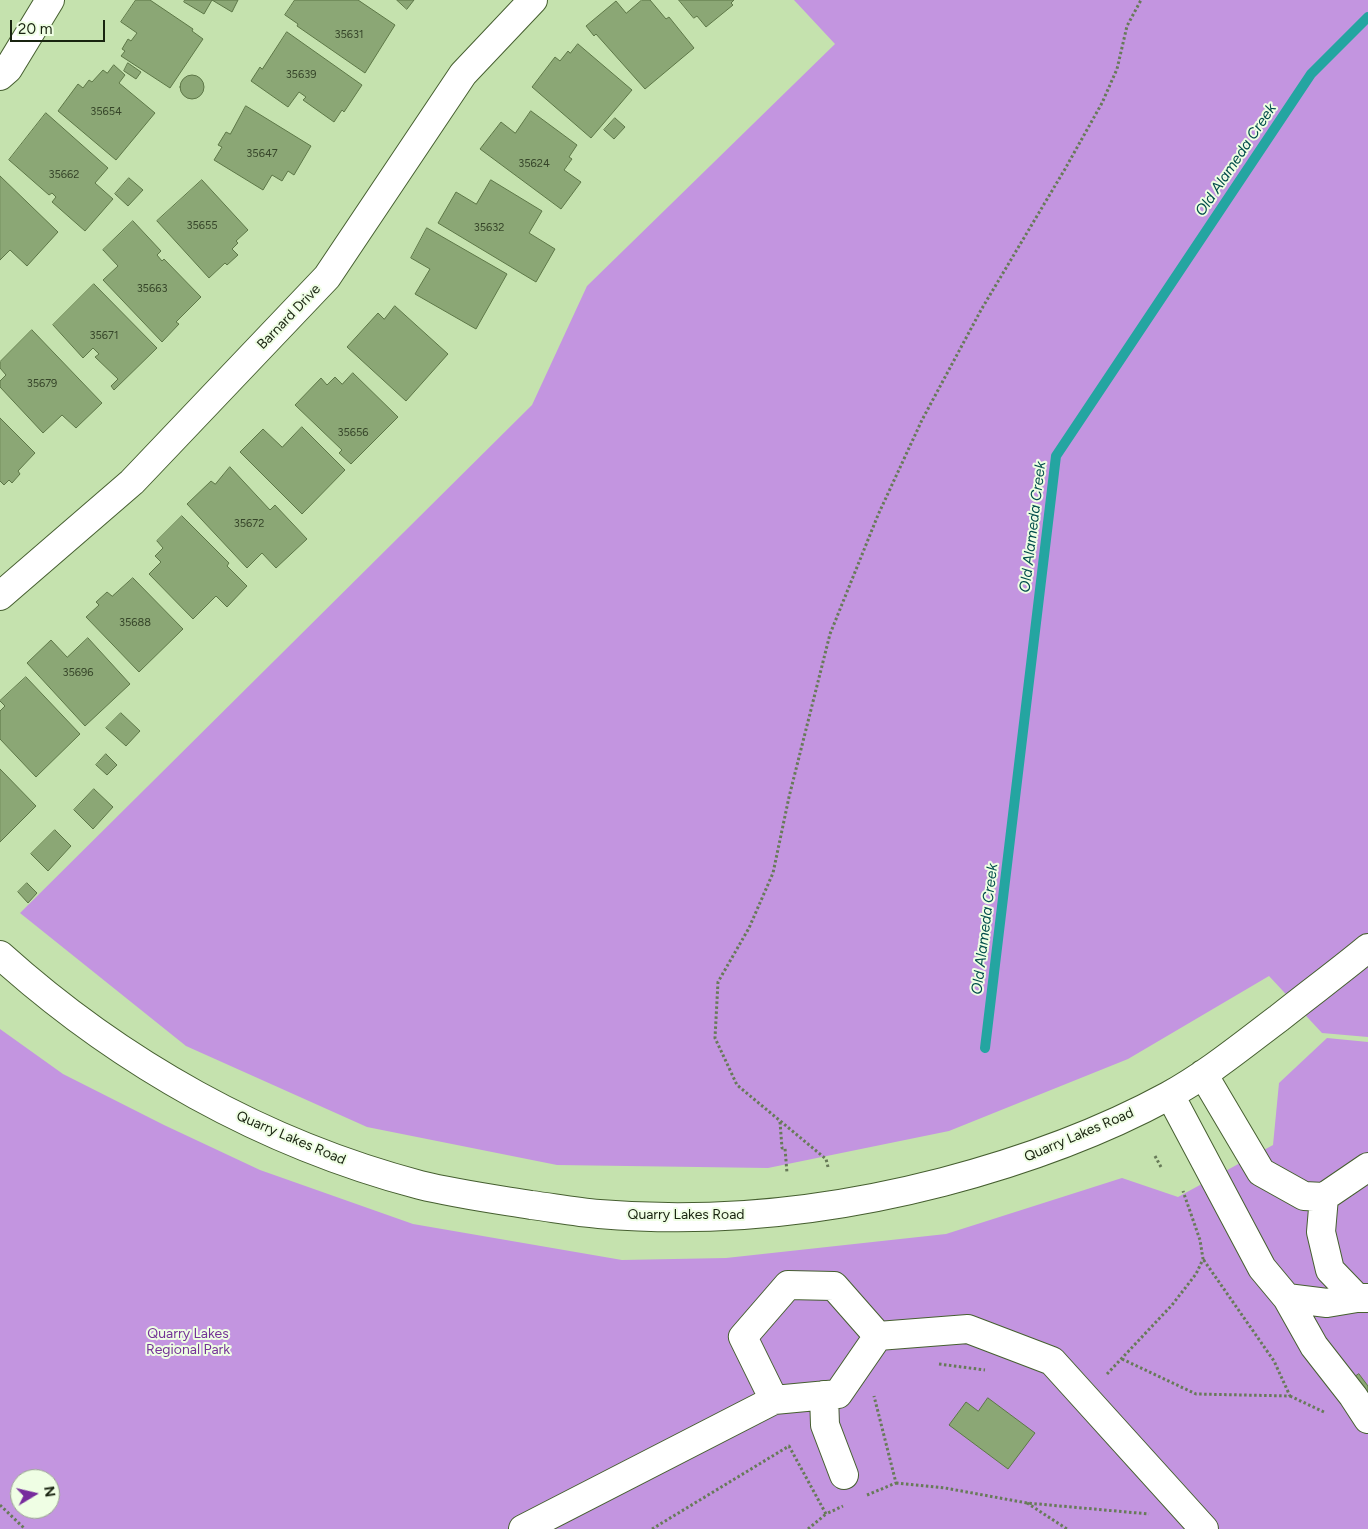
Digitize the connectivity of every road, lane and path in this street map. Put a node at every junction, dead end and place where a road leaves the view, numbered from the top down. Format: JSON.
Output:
{"nodes":[{"id":1,"x":50,"y":0,"type":"edge"},
{"id":2,"x":533,"y":0,"type":"edge"},
{"id":3,"x":1140,"y":0,"type":"edge"},
{"id":4,"x":0,"y":76,"type":"edge"},
{"id":5,"x":1,"y":592,"type":"edge"},
{"id":6,"x":1368,"y":948,"type":"edge"},
{"id":7,"x":0,"y":955,"type":"edge"},
{"id":8,"x":1203,"y":1074,"type":"junction"},
{"id":9,"x":1170,"y":1095,"type":"junction"},
{"id":10,"x":780,"y":1122,"type":"junction"},
{"id":11,"x":1156,"y":1156,"type":"dead end"},
{"id":12,"x":828,"y":1167,"type":"dead end"},
{"id":13,"x":1161,"y":1167,"type":"dead end"},
{"id":14,"x":1368,"y":1167,"type":"edge"},
{"id":15,"x":787,"y":1173,"type":"dead end"},
{"id":16,"x":1183,"y":1191,"type":"dead end"},
{"id":17,"x":1324,"y":1197,"type":"junction"},
{"id":18,"x":1203,"y":1259,"type":"junction"},
{"id":19,"x":1287,"y":1298,"type":"junction"},
{"id":20,"x":1362,"y":1298,"type":"edge"},
{"id":21,"x":878,"y":1336,"type":"junction"},
{"id":22,"x":1122,"y":1360,"type":"junction"},
{"id":23,"x":1107,"y":1374,"type":"dead end"},
{"id":24,"x":824,"y":1395,"type":"junction"},
{"id":25,"x":1290,"y":1396,"type":"junction"},
{"id":26,"x":774,"y":1400,"type":"junction"},
{"id":27,"x":1332,"y":1416,"type":"dead end"},
{"id":28,"x":1368,"y":1419,"type":"edge"},
{"id":29,"x":844,"y":1475,"type":"dead end"},
{"id":30,"x":896,"y":1483,"type":"dead end"},
{"id":31,"x":1027,"y":1503,"type":"junction"},
{"id":32,"x":0,"y":1505,"type":"edge"},
{"id":33,"x":826,"y":1514,"type":"dead end"},
{"id":34,"x":1153,"y":1514,"type":"dead end"},
{"id":35,"x":25,"y":1529,"type":"edge"},
{"id":36,"x":523,"y":1529,"type":"edge"},
{"id":37,"x":808,"y":1529,"type":"edge"},
{"id":38,"x":1067,"y":1529,"type":"edge"},
{"id":39,"x":1204,"y":1529,"type":"edge"}],
"edges":[{"from":1,"to":4,"type":"street"},
{"from":2,"to":5,"type":"street","name":"Barnard Drive"},
{"from":3,"to":10,"type":"path"},
{"from":6,"to":8,"type":"street","name":"Quarry Lakes Road"},
{"from":7,"to":9,"type":"street","name":"Quarry Lakes Road"},
{"from":8,"to":9,"type":"street","name":"Quarry Lakes Road"},
{"from":8,"to":17,"type":"street"},
{"from":9,"to":19,"type":"street"},
{"from":10,"to":12,"type":"path"},
{"from":10,"to":15,"type":"path"},
{"from":11,"to":13,"type":"path"},
{"from":14,"to":17,"type":"street"},
{"from":16,"to":18,"type":"path"},
{"from":17,"to":20,"type":"street"},
{"from":18,"to":22,"type":"path"},
{"from":18,"to":25,"type":"path"},
{"from":19,"to":20,"type":"street"},
{"from":19,"to":28,"type":"street"},
{"from":21,"to":24,"type":"street"},
{"from":21,"to":26,"type":"street"},
{"from":21,"to":39,"type":"street"},
{"from":22,"to":23,"type":"path"},
{"from":22,"to":25,"type":"path"},
{"from":24,"to":26,"type":"street"},
{"from":24,"to":29,"type":"street"},
{"from":25,"to":27,"type":"path"},
{"from":26,"to":36,"type":"street"},
{"from":30,"to":31,"type":"path"},
{"from":31,"to":34,"type":"path"},
{"from":31,"to":38,"type":"path"},
{"from":32,"to":35,"type":"path"},
{"from":33,"to":37,"type":"path"}]}
